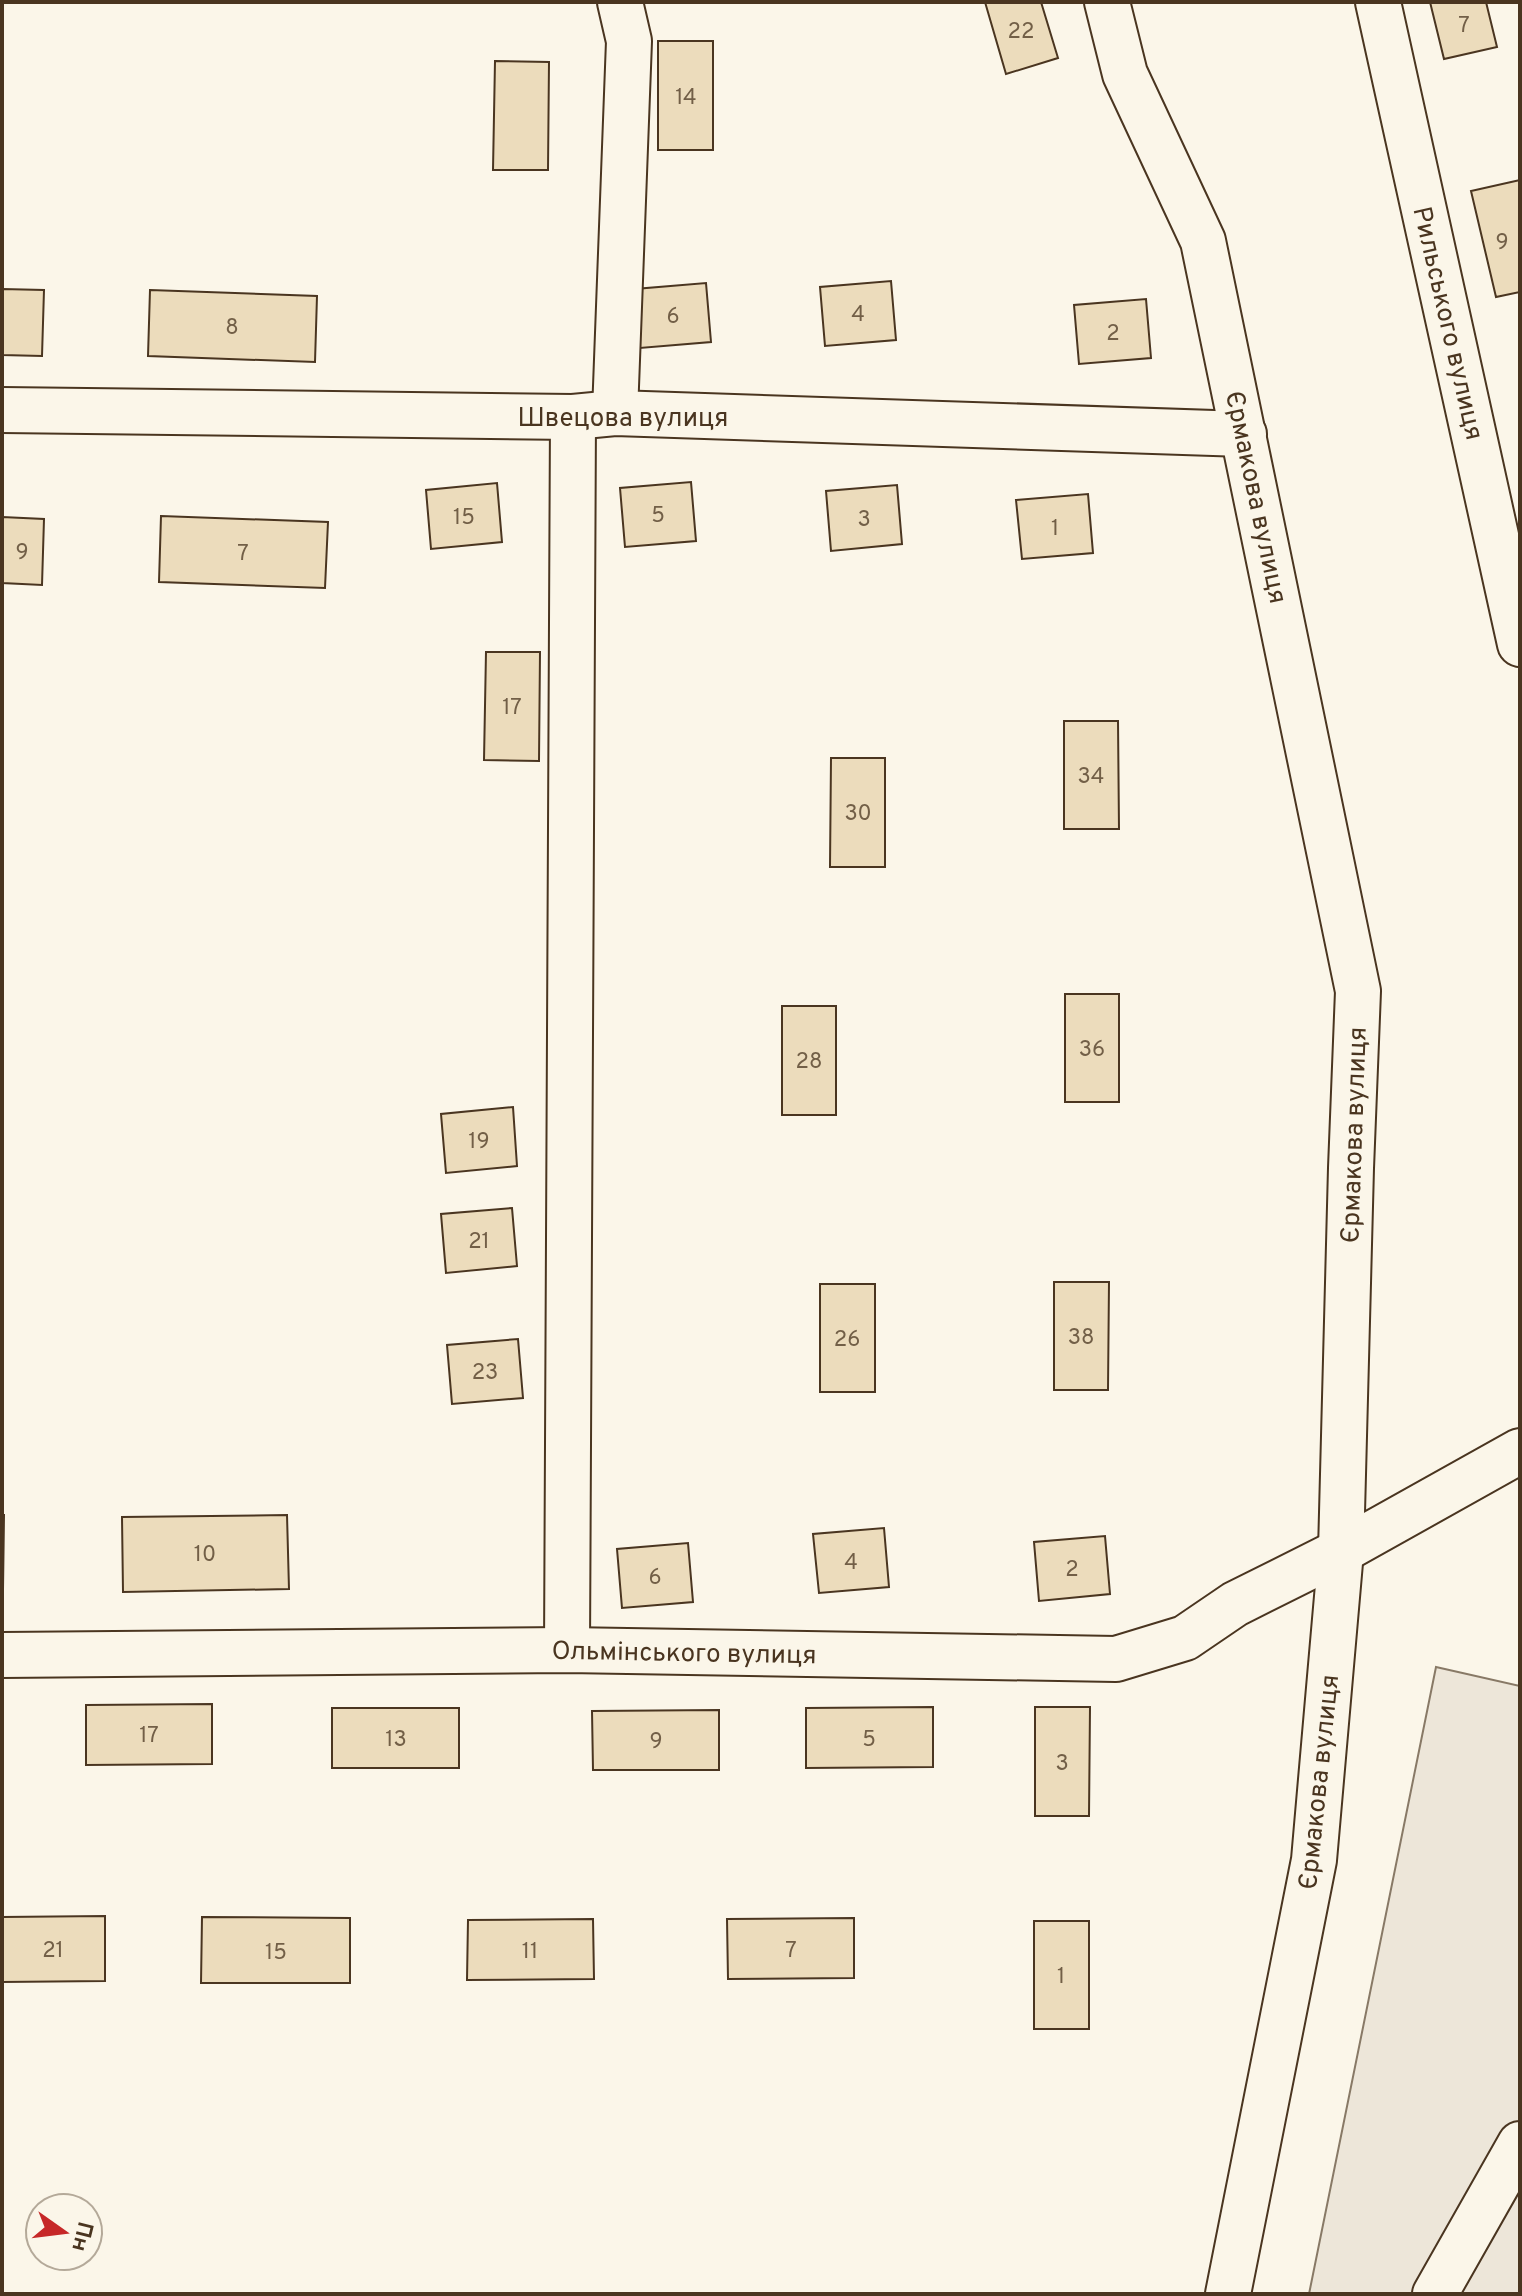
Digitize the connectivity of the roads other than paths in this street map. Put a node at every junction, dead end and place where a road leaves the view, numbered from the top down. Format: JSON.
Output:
{"nodes":[{"id":1,"x":620,"y":2,"type":"edge"},
{"id":2,"x":1107,"y":2,"type":"edge"},
{"id":3,"x":1378,"y":2,"type":"edge"},
{"id":4,"x":2,"y":410,"type":"edge"},
{"id":5,"x":594,"y":415,"type":"junction"},
{"id":6,"x":1244,"y":434,"type":"junction"},
{"id":7,"x":1520,"y":644,"type":"edge"},
{"id":8,"x":1520,"y":1451,"type":"edge"},
{"id":9,"x":1341,"y":1551,"type":"junction"},
{"id":10,"x":567,"y":1650,"type":"junction"},
{"id":11,"x":2,"y":1655,"type":"edge"},
{"id":12,"x":1520,"y":2144,"type":"edge"},
{"id":13,"x":1228,"y":2294,"type":"edge"},
{"id":14,"x":1435,"y":2294,"type":"edge"}],
"edges":[{"from":1,"to":5,"type":"street"},
{"from":2,"to":6,"type":"street","name":"Єрмакова вулиця"},
{"from":3,"to":7,"type":"street","name":"Рильського вулиця"},
{"from":4,"to":5,"type":"street","name":"Швецова вулиця"},
{"from":5,"to":6,"type":"street","name":"Швецова вулиця"},
{"from":5,"to":10,"type":"street"},
{"from":6,"to":9,"type":"street","name":"Єрмакова вулиця"},
{"from":8,"to":9,"type":"street","name":"Ольмінського вулиця"},
{"from":9,"to":10,"type":"street","name":"Ольмінського вулиця"},
{"from":9,"to":13,"type":"street","name":"Єрмакова вулиця"},
{"from":10,"to":11,"type":"street","name":"Ольмінського вулиця"},
{"from":12,"to":14,"type":"street"}]}
